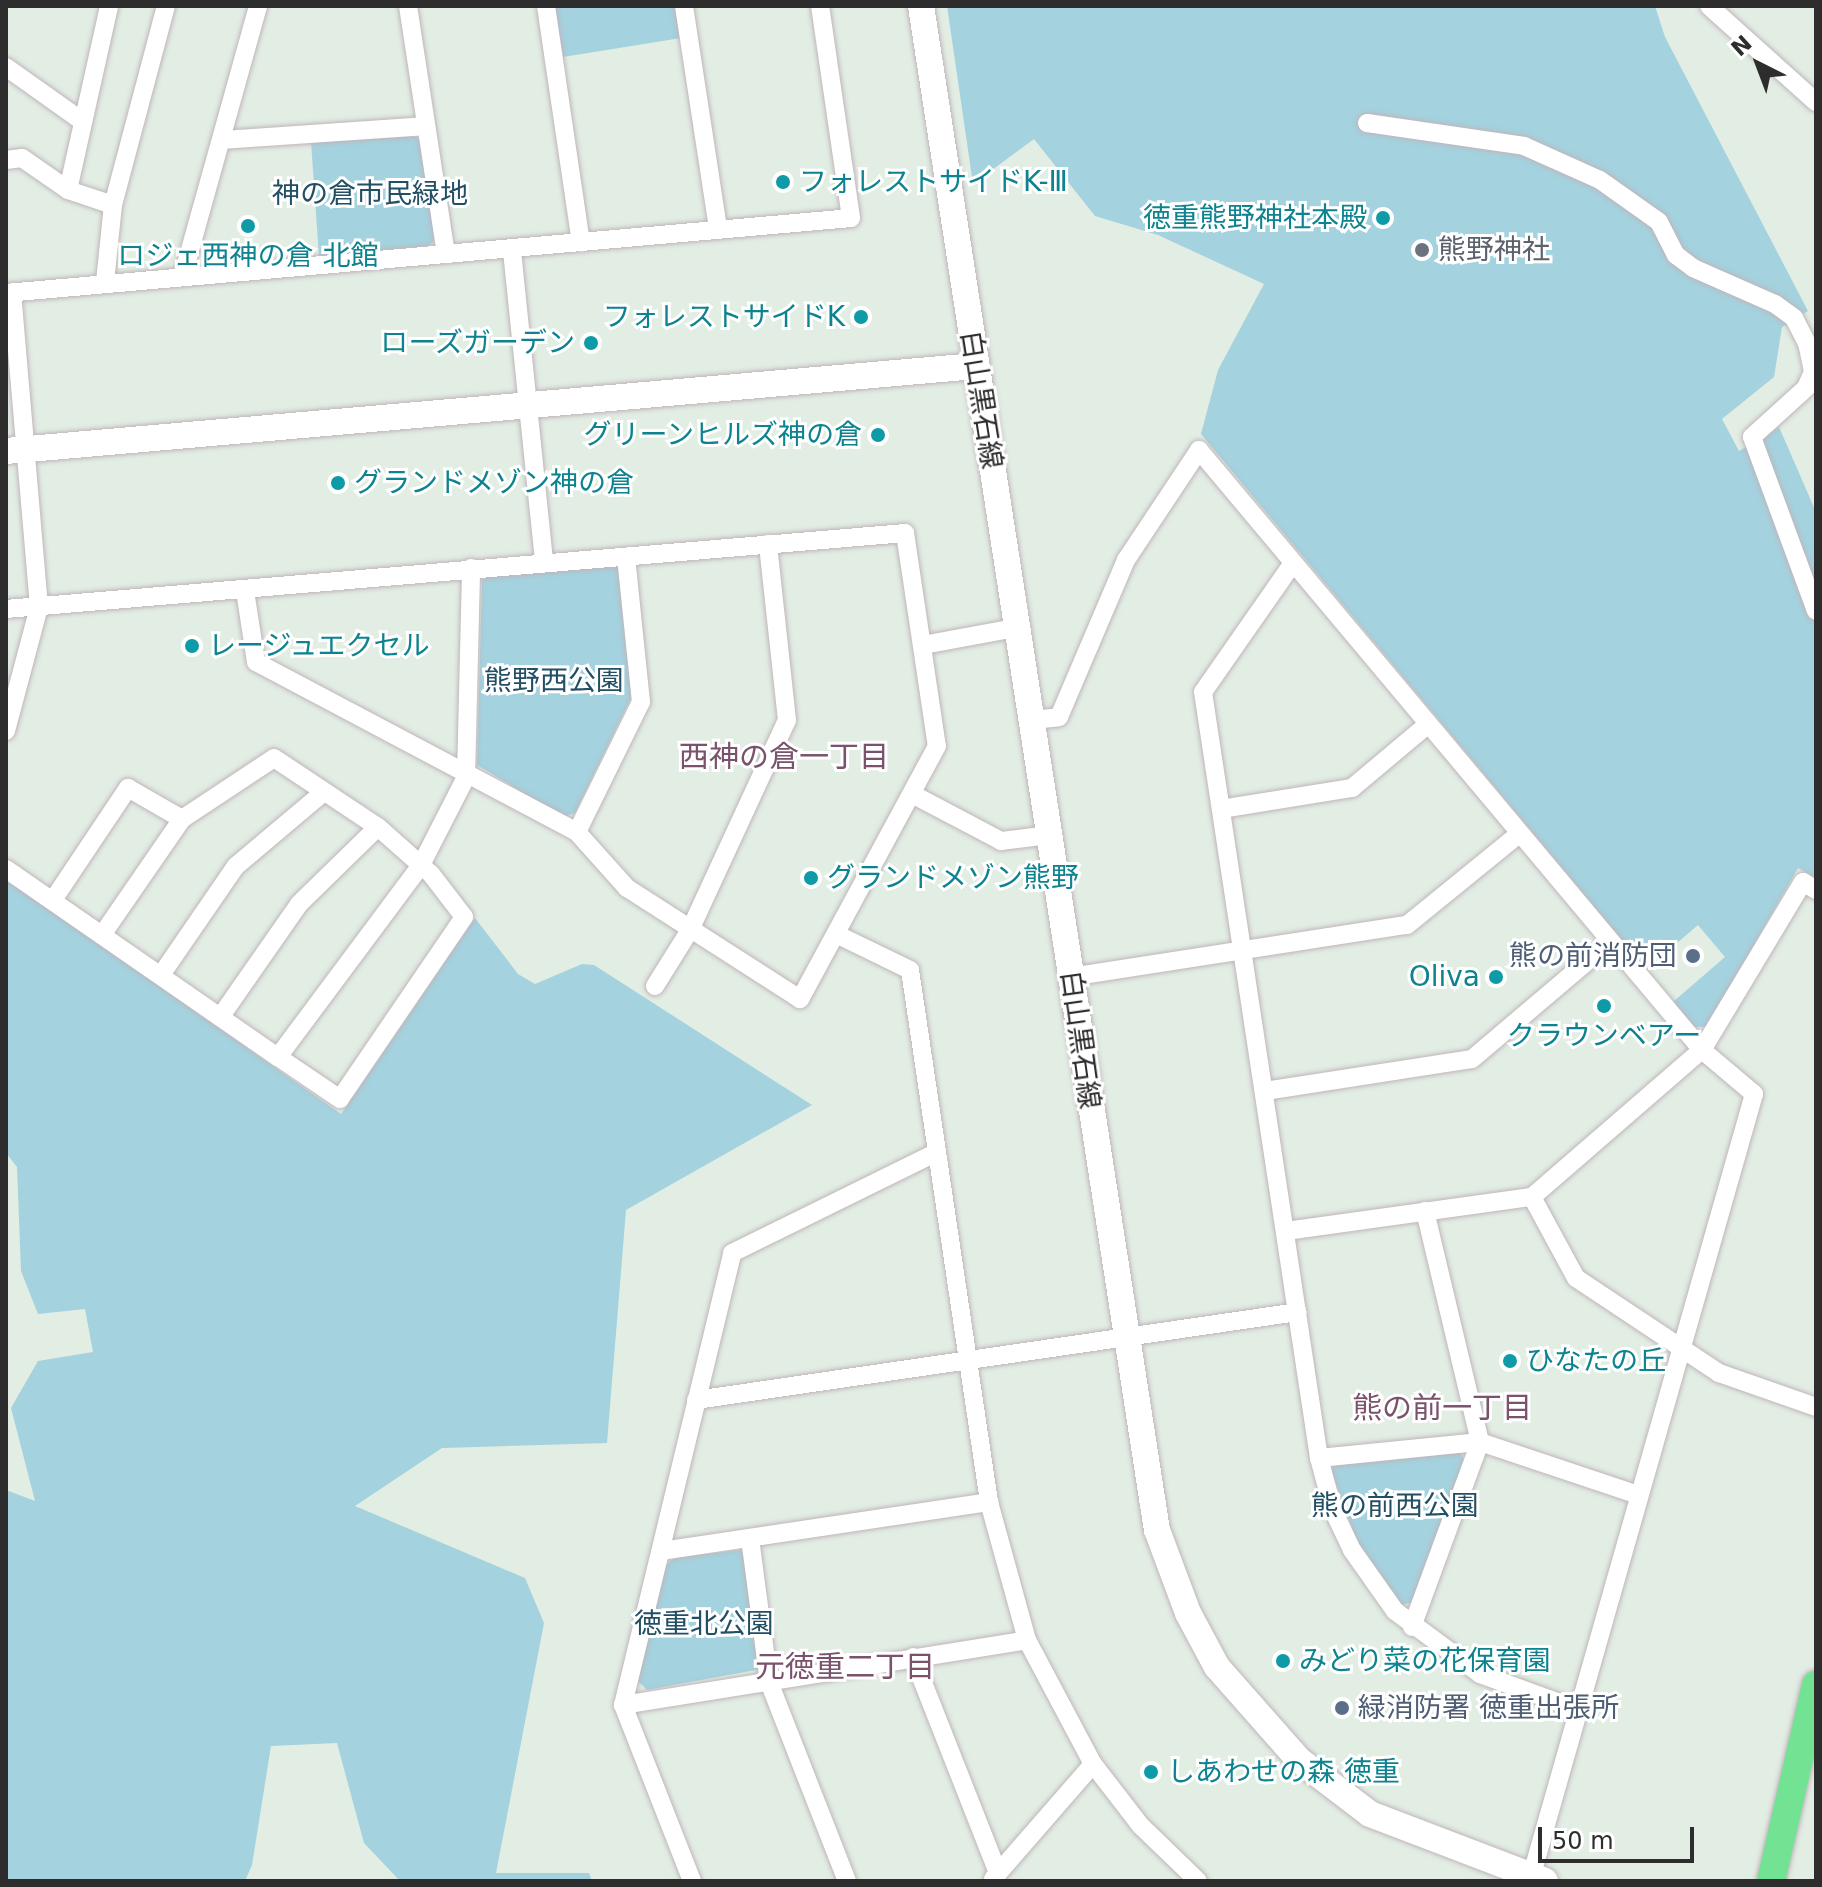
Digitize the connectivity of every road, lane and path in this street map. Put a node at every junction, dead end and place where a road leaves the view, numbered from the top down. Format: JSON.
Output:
{"nodes":[{"id":1,"x":109,"y":6,"type":"edge"},
{"id":2,"x":166,"y":6,"type":"edge"},
{"id":3,"x":258,"y":6,"type":"edge"},
{"id":4,"x":408,"y":6,"type":"edge"},
{"id":5,"x":546,"y":6,"type":"edge"},
{"id":6,"x":684,"y":6,"type":"edge"},
{"id":7,"x":820,"y":6,"type":"edge"},
{"id":8,"x":921,"y":6,"type":"edge"},
{"id":9,"x":1709,"y":6,"type":"edge"},
{"id":10,"x":6,"y":67,"type":"edge"},
{"id":11,"x":1816,"y":102,"type":"edge"},
{"id":12,"x":82,"y":121,"type":"junction"},
{"id":13,"x":1367,"y":123,"type":"dead end"},
{"id":14,"x":426,"y":126,"type":"junction"},
{"id":15,"x":222,"y":140,"type":"junction"},
{"id":16,"x":6,"y":160,"type":"edge"},
{"id":17,"x":68,"y":190,"type":"junction"},
{"id":18,"x":113,"y":205,"type":"junction"},
{"id":19,"x":718,"y":229,"type":"junction"},
{"id":20,"x":581,"y":242,"type":"junction"},
{"id":21,"x":512,"y":251,"type":"junction"},
{"id":22,"x":446,"y":254,"type":"junction"},
{"id":23,"x":183,"y":275,"type":"junction"},
{"id":24,"x":105,"y":282,"type":"junction"},
{"id":25,"x":9,"y":292,"type":"edge"},
{"id":26,"x":976,"y":366,"type":"junction"},
{"id":27,"x":529,"y":407,"type":"junction"},
{"id":28,"x":16,"y":450,"type":"edge"},
{"id":29,"x":768,"y":544,"type":"junction"},
{"id":30,"x":626,"y":557,"type":"junction"},
{"id":31,"x":544,"y":560,"type":"junction"},
{"id":32,"x":1293,"y":563,"type":"junction"},
{"id":33,"x":471,"y":568,"type":"junction"},
{"id":34,"x":245,"y":591,"type":"junction"},
{"id":35,"x":39,"y":607,"type":"junction"},
{"id":36,"x":6,"y":609,"type":"edge"},
{"id":37,"x":1816,"y":611,"type":"edge"},
{"id":38,"x":1016,"y":628,"type":"junction"},
{"id":39,"x":923,"y":645,"type":"junction"},
{"id":40,"x":1032,"y":720,"type":"junction"},
{"id":41,"x":1427,"y":725,"type":"junction"},
{"id":42,"x":6,"y":731,"type":"edge"},
{"id":43,"x":466,"y":777,"type":"junction"},
{"id":44,"x":324,"y":792,"type":"junction"},
{"id":45,"x":912,"y":794,"type":"junction"},
{"id":46,"x":1221,"y":809,"type":"junction"},
{"id":47,"x":182,"y":819,"type":"junction"},
{"id":48,"x":378,"y":827,"type":"junction"},
{"id":49,"x":577,"y":832,"type":"junction"},
{"id":50,"x":1519,"y":834,"type":"junction"},
{"id":51,"x":1049,"y":835,"type":"junction"},
{"id":52,"x":421,"y":865,"type":"junction"},
{"id":53,"x":6,"y":869,"type":"edge"},
{"id":54,"x":1816,"y":890,"type":"edge"},
{"id":55,"x":53,"y":900,"type":"junction"},
{"id":56,"x":690,"y":930,"type":"junction"},
{"id":57,"x":836,"y":934,"type":"junction"},
{"id":58,"x":102,"y":935,"type":"junction"},
{"id":59,"x":1610,"y":942,"type":"junction"},
{"id":60,"x":1243,"y":952,"type":"junction"},
{"id":61,"x":161,"y":975,"type":"junction"},
{"id":62,"x":1070,"y":977,"type":"junction"},
{"id":63,"x":655,"y":986,"type":"dead end"},
{"id":64,"x":221,"y":1016,"type":"junction"},
{"id":65,"x":1702,"y":1050,"type":"junction"},
{"id":66,"x":278,"y":1057,"type":"junction"},
{"id":67,"x":1265,"y":1091,"type":"junction"},
{"id":68,"x":935,"y":1153,"type":"junction"},
{"id":69,"x":1532,"y":1197,"type":"junction"},
{"id":70,"x":1425,"y":1211,"type":"junction"},
{"id":71,"x":1286,"y":1231,"type":"junction"},
{"id":72,"x":1298,"y":1312,"type":"junction"},
{"id":73,"x":1124,"y":1340,"type":"junction"},
{"id":74,"x":1680,"y":1348,"type":"junction"},
{"id":75,"x":967,"y":1361,"type":"junction"},
{"id":76,"x":696,"y":1400,"type":"junction"},
{"id":77,"x":1816,"y":1407,"type":"edge"},
{"id":78,"x":1480,"y":1442,"type":"junction"},
{"id":79,"x":1319,"y":1458,"type":"junction"},
{"id":80,"x":1638,"y":1495,"type":"junction"},
{"id":81,"x":989,"y":1502,"type":"junction"},
{"id":82,"x":750,"y":1538,"type":"junction"},
{"id":83,"x":661,"y":1551,"type":"junction"},
{"id":84,"x":1412,"y":1627,"type":"junction"},
{"id":85,"x":1027,"y":1640,"type":"junction"},
{"id":86,"x":913,"y":1657,"type":"junction"},
{"id":87,"x":769,"y":1682,"type":"junction"},
{"id":88,"x":1816,"y":1685,"type":"edge"},
{"id":89,"x":623,"y":1705,"type":"junction"},
{"id":90,"x":1579,"y":1710,"type":"junction"},
{"id":91,"x":1812,"y":1722,"type":"edge"},
{"id":92,"x":1093,"y":1764,"type":"junction"},
{"id":93,"x":994,"y":1877,"type":"edge"},
{"id":94,"x":1196,"y":1880,"type":"edge"},
{"id":95,"x":1536,"y":1880,"type":"edge"},
{"id":96,"x":692,"y":1881,"type":"edge"},
{"id":97,"x":847,"y":1881,"type":"edge"},
{"id":98,"x":1771,"y":1881,"type":"edge"}],
"edges":[{"from":1,"to":12,"type":"street"},
{"from":2,"to":18,"type":"street"},
{"from":3,"to":15,"type":"street"},
{"from":4,"to":14,"type":"street"},
{"from":5,"to":20,"type":"street"},
{"from":6,"to":19,"type":"street"},
{"from":7,"to":19,"type":"street"},
{"from":8,"to":26,"type":"street","name":"白山黒石線"},
{"from":9,"to":11,"type":"street"},
{"from":10,"to":12,"type":"street"},
{"from":12,"to":17,"type":"street"},
{"from":13,"to":37,"type":"street"},
{"from":14,"to":15,"type":"street"},
{"from":14,"to":22,"type":"street"},
{"from":15,"to":23,"type":"street"},
{"from":16,"to":17,"type":"street"},
{"from":17,"to":18,"type":"street"},
{"from":18,"to":24,"type":"street"},
{"from":19,"to":20,"type":"street"},
{"from":20,"to":21,"type":"street"},
{"from":21,"to":22,"type":"street"},
{"from":21,"to":27,"type":"street"},
{"from":22,"to":23,"type":"street"},
{"from":23,"to":24,"type":"street"},
{"from":24,"to":25,"type":"street"},
{"from":25,"to":28,"type":"street"},
{"from":26,"to":27,"type":"street"},
{"from":26,"to":38,"type":"street","name":"白山黒石線"},
{"from":27,"to":28,"type":"street"},
{"from":27,"to":31,"type":"street"},
{"from":28,"to":35,"type":"street"},
{"from":29,"to":30,"type":"street"},
{"from":29,"to":39,"type":"street"},
{"from":29,"to":56,"type":"street"},
{"from":30,"to":31,"type":"street"},
{"from":30,"to":49,"type":"street"},
{"from":31,"to":33,"type":"street"},
{"from":32,"to":40,"type":"street"},
{"from":32,"to":41,"type":"street"},
{"from":32,"to":46,"type":"street"},
{"from":33,"to":34,"type":"street"},
{"from":33,"to":43,"type":"street"},
{"from":34,"to":35,"type":"street"},
{"from":34,"to":43,"type":"street"},
{"from":35,"to":36,"type":"street"},
{"from":35,"to":42,"type":"street"},
{"from":38,"to":39,"type":"street"},
{"from":38,"to":40,"type":"street","name":"白山黒石線"},
{"from":39,"to":45,"type":"street"},
{"from":40,"to":51,"type":"street","name":"白山黒石線"},
{"from":41,"to":46,"type":"street"},
{"from":41,"to":50,"type":"street"},
{"from":43,"to":49,"type":"street"},
{"from":43,"to":52,"type":"street"},
{"from":44,"to":47,"type":"street"},
{"from":44,"to":48,"type":"street"},
{"from":44,"to":61,"type":"street"},
{"from":45,"to":51,"type":"street"},
{"from":45,"to":57,"type":"street"},
{"from":46,"to":60,"type":"street"},
{"from":47,"to":55,"type":"street"},
{"from":47,"to":58,"type":"street"},
{"from":48,"to":52,"type":"street"},
{"from":48,"to":64,"type":"street"},
{"from":49,"to":56,"type":"street"},
{"from":50,"to":59,"type":"street"},
{"from":50,"to":60,"type":"street"},
{"from":51,"to":62,"type":"street","name":"白山黒石線"},
{"from":52,"to":66,"type":"street"},
{"from":52,"to":66,"type":"street"},
{"from":53,"to":55,"type":"street"},
{"from":54,"to":65,"type":"street"},
{"from":55,"to":58,"type":"street"},
{"from":56,"to":57,"type":"street"},
{"from":56,"to":63,"type":"street"},
{"from":57,"to":68,"type":"street"},
{"from":58,"to":61,"type":"street"},
{"from":59,"to":65,"type":"street"},
{"from":59,"to":67,"type":"street"},
{"from":60,"to":62,"type":"street"},
{"from":60,"to":67,"type":"street"},
{"from":61,"to":64,"type":"street"},
{"from":62,"to":73,"type":"street","name":"白山黒石線"},
{"from":64,"to":66,"type":"street"},
{"from":65,"to":69,"type":"street"},
{"from":65,"to":74,"type":"street"},
{"from":67,"to":71,"type":"street"},
{"from":68,"to":75,"type":"street"},
{"from":68,"to":76,"type":"street"},
{"from":69,"to":70,"type":"street"},
{"from":69,"to":74,"type":"street"},
{"from":70,"to":71,"type":"street"},
{"from":70,"to":78,"type":"street"},
{"from":71,"to":72,"type":"street"},
{"from":72,"to":73,"type":"street"},
{"from":72,"to":79,"type":"street"},
{"from":73,"to":75,"type":"street"},
{"from":73,"to":95,"type":"street","name":"白山黒石線"},
{"from":74,"to":77,"type":"street"},
{"from":74,"to":80,"type":"street"},
{"from":75,"to":76,"type":"street"},
{"from":75,"to":81,"type":"street"},
{"from":76,"to":83,"type":"street"},
{"from":78,"to":79,"type":"street"},
{"from":78,"to":80,"type":"street"},
{"from":78,"to":84,"type":"street"},
{"from":79,"to":84,"type":"street"},
{"from":80,"to":90,"type":"street"},
{"from":81,"to":82,"type":"street"},
{"from":81,"to":85,"type":"street"},
{"from":82,"to":83,"type":"street"},
{"from":82,"to":87,"type":"street"},
{"from":83,"to":89,"type":"street"},
{"from":84,"to":90,"type":"street"},
{"from":85,"to":86,"type":"street"},
{"from":85,"to":92,"type":"street"},
{"from":86,"to":87,"type":"street"},
{"from":86,"to":93,"type":"street"},
{"from":87,"to":89,"type":"street"},
{"from":87,"to":97,"type":"street"},
{"from":88,"to":91,"type":"main road"},
{"from":89,"to":96,"type":"street"},
{"from":90,"to":95,"type":"street"},
{"from":91,"to":98,"type":"main road"},
{"from":92,"to":93,"type":"street"},
{"from":92,"to":94,"type":"street"}]}
